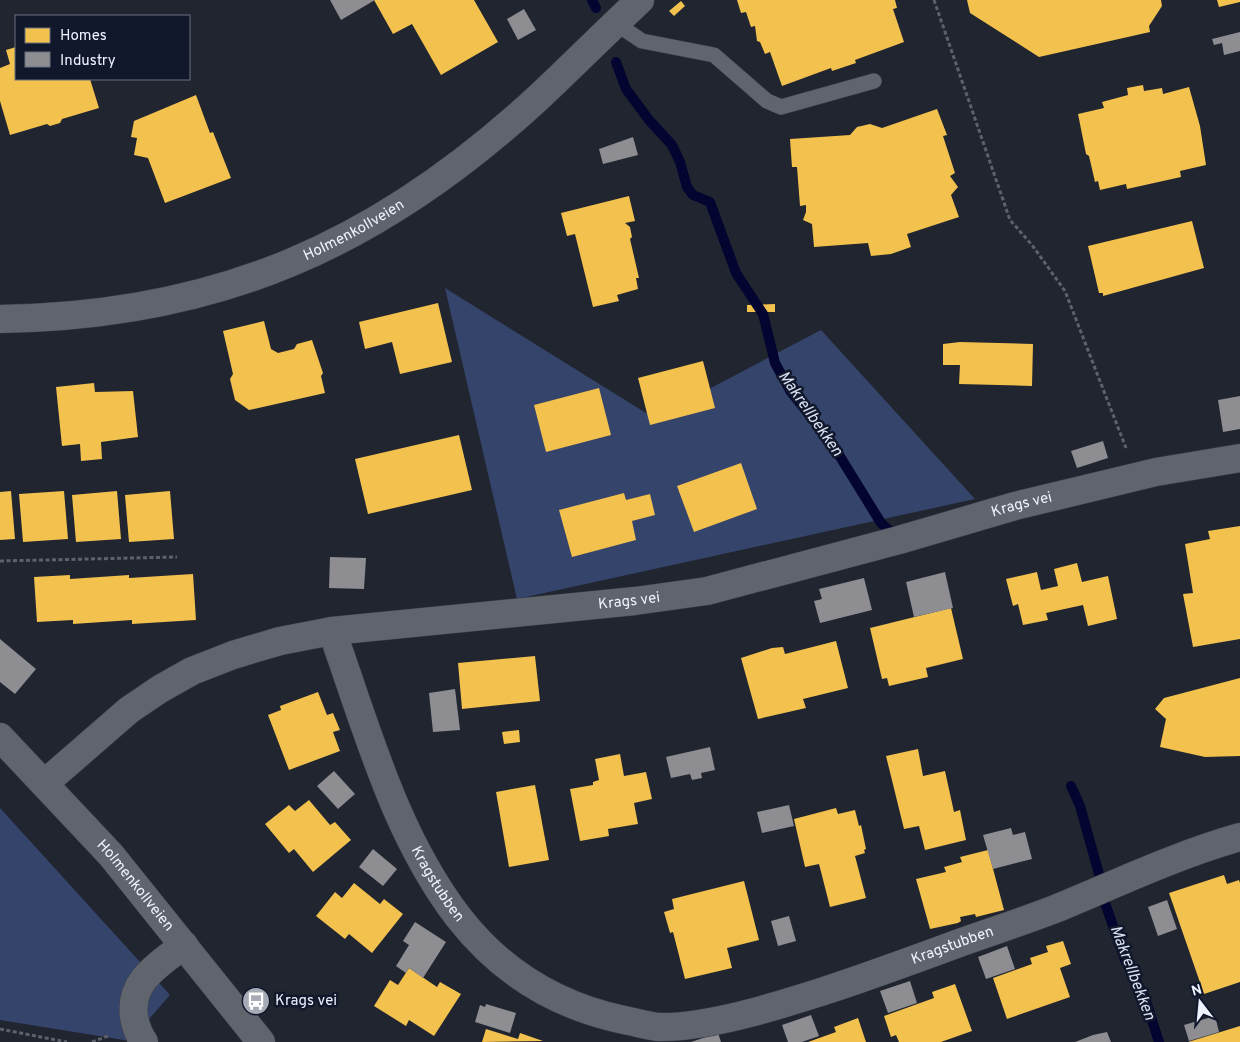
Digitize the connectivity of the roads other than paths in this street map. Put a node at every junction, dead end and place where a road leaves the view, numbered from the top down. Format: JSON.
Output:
{"nodes":[{"id":1,"x":640,"y":0,"type":"edge"},
{"id":2,"x":615,"y":23,"type":"junction"},
{"id":3,"x":874,"y":81,"type":"dead end"},
{"id":4,"x":0,"y":319,"type":"edge"},
{"id":5,"x":1240,"y":458,"type":"edge"},
{"id":6,"x":332,"y":631,"type":"junction"},
{"id":7,"x":0,"y":737,"type":"edge"},
{"id":8,"x":45,"y":783,"type":"junction"},
{"id":9,"x":1240,"y":837,"type":"edge"},
{"id":10,"x":184,"y":945,"type":"junction"},
{"id":11,"x":658,"y":1034,"type":"edge"},
{"id":12,"x":144,"y":1042,"type":"edge"},
{"id":13,"x":261,"y":1042,"type":"edge"}],
"edges":[{"from":1,"to":2,"type":"street","name":"Holmenkollveien"},
{"from":2,"to":3,"type":"lane"},
{"from":2,"to":4,"type":"street","name":"Holmenkollveien"},
{"from":5,"to":6,"type":"street","name":"Krags vei"},
{"from":6,"to":8,"type":"street","name":"Krags vei"},
{"from":6,"to":11,"type":"street","name":"Kragstubben"},
{"from":7,"to":8,"type":"street","name":"Holmenkollveien"},
{"from":8,"to":10,"type":"street","name":"Holmenkollveien"},
{"from":9,"to":11,"type":"street","name":"Kragstubben"},
{"from":10,"to":12,"type":"street"},
{"from":10,"to":13,"type":"street","name":"Holmenkollveien"}]}
